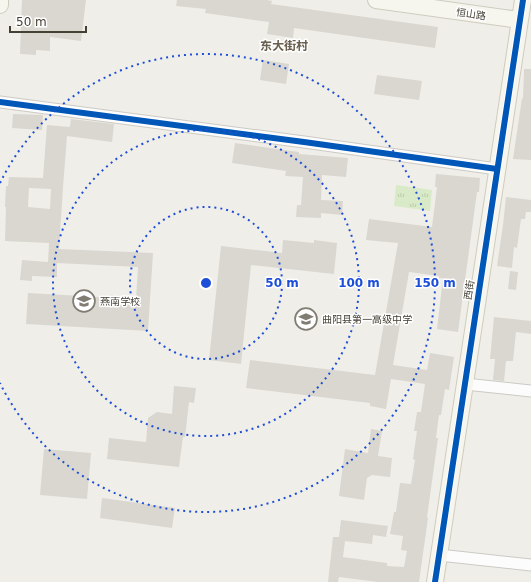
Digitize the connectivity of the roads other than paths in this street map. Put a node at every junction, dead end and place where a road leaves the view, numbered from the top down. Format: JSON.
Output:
{"nodes":[{"id":1,"x":0,"y":0,"type":"edge"},
{"id":2,"x":376,"y":0,"type":"edge"},
{"id":3,"x":522,"y":0,"type":"edge"},
{"id":4,"x":0,"y":4,"type":"edge"},
{"id":5,"x":520,"y":20,"type":"junction"},
{"id":6,"x":0,"y":102,"type":"edge"},
{"id":7,"x":497,"y":169,"type":"junction"},
{"id":8,"x":465,"y":384,"type":"junction"},
{"id":9,"x":531,"y":391,"type":"edge"},
{"id":10,"x":439,"y":555,"type":"junction"},
{"id":11,"x":531,"y":565,"type":"edge"},
{"id":12,"x":435,"y":582,"type":"edge"}],
"edges":[{"from":1,"to":4,"type":"street"},
{"from":2,"to":5,"type":"street","name":"恒山路"},
{"from":3,"to":5,"type":"street","name":"西街"},
{"from":5,"to":7,"type":"street","name":"西街"},
{"from":6,"to":7,"type":"street"},
{"from":7,"to":8,"type":"street","name":"西街"},
{"from":8,"to":9,"type":"street"},
{"from":8,"to":10,"type":"street","name":"西街"},
{"from":10,"to":11,"type":"street"},
{"from":10,"to":12,"type":"street","name":"西街"}]}
